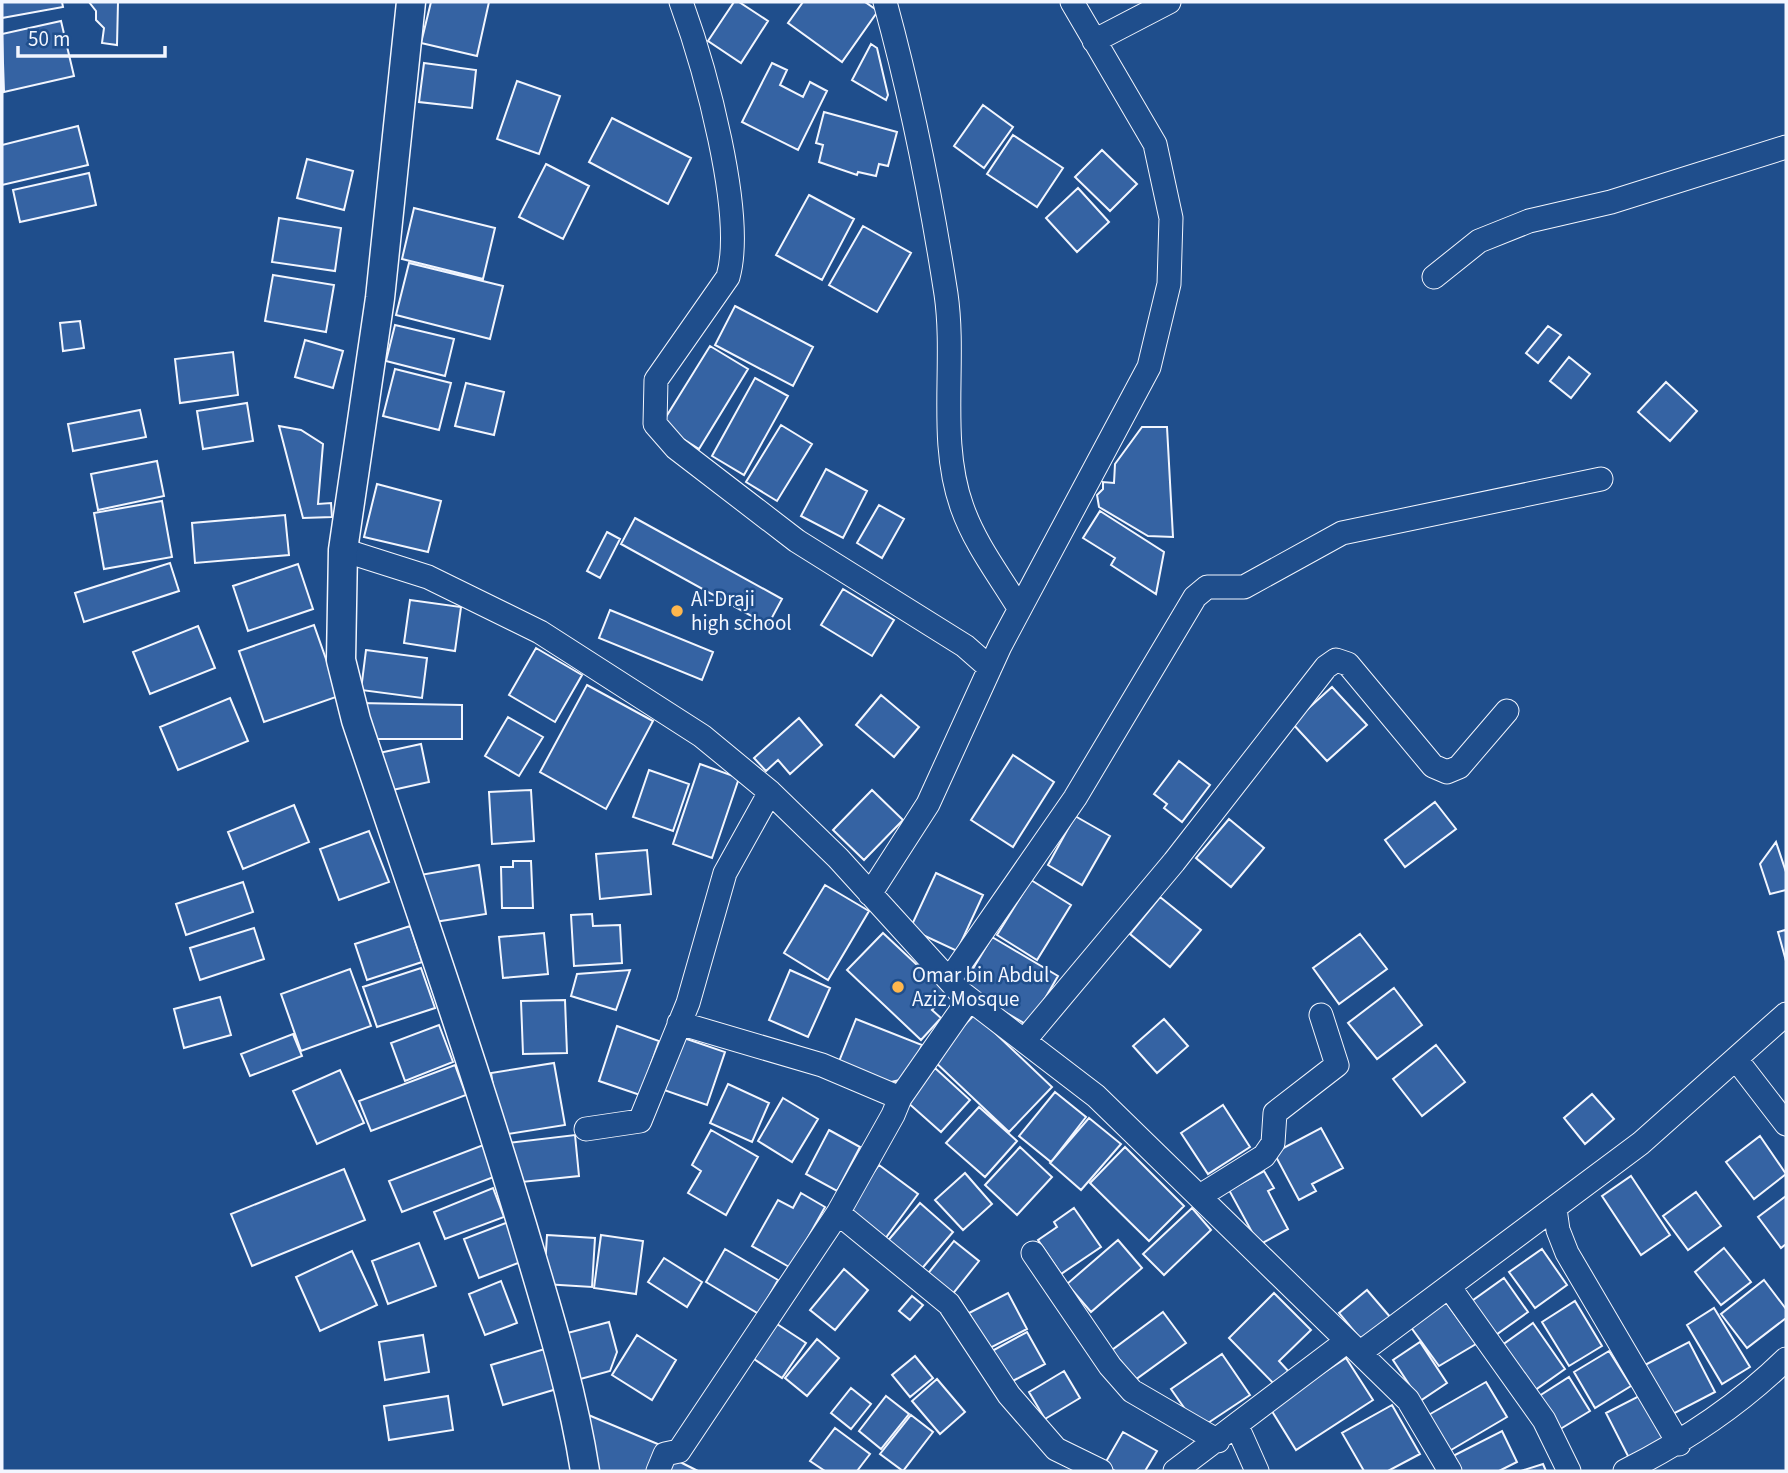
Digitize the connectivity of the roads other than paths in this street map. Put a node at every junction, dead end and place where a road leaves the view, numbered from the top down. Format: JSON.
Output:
{"nodes":[{"id":1,"x":393,"y":2,"type":"edge"},
{"id":2,"x":411,"y":2,"type":"edge"},
{"id":3,"x":682,"y":2,"type":"edge"},
{"id":4,"x":885,"y":2,"type":"edge"},
{"id":5,"x":1072,"y":2,"type":"edge"},
{"id":6,"x":1169,"y":2,"type":"edge"},
{"id":7,"x":1094,"y":41,"type":"junction"},
{"id":8,"x":1786,"y":147,"type":"edge"},
{"id":9,"x":1434,"y":277,"type":"dead end"},
{"id":10,"x":367,"y":373,"type":"junction"},
{"id":11,"x":1601,"y":479,"type":"dead end"},
{"id":12,"x":343,"y":550,"type":"junction"},
{"id":13,"x":1019,"y":608,"type":"junction"},
{"id":14,"x":990,"y":668,"type":"junction"},
{"id":15,"x":1507,"y":711,"type":"dead end"},
{"id":16,"x":770,"y":792,"type":"junction"},
{"id":17,"x":870,"y":894,"type":"junction"},
{"id":18,"x":949,"y":980,"type":"junction"},
{"id":19,"x":969,"y":999,"type":"junction"},
{"id":20,"x":1786,"y":1014,"type":"edge"},
{"id":21,"x":1321,"y":1015,"type":"dead end"},
{"id":22,"x":679,"y":1023,"type":"junction"},
{"id":23,"x":1024,"y":1041,"type":"junction"},
{"id":24,"x":1736,"y":1059,"type":"junction"},
{"id":25,"x":900,"y":1098,"type":"junction"},
{"id":26,"x":1786,"y":1124,"type":"edge"},
{"id":27,"x":586,"y":1129,"type":"dead end"},
{"id":28,"x":1200,"y":1196,"type":"junction"},
{"id":29,"x":1555,"y":1209,"type":"junction"},
{"id":30,"x":838,"y":1213,"type":"junction"},
{"id":31,"x":1033,"y":1253,"type":"dead end"},
{"id":32,"x":1450,"y":1289,"type":"junction"},
{"id":33,"x":1354,"y":1347,"type":"junction"},
{"id":34,"x":1786,"y":1359,"type":"edge"},
{"id":35,"x":1237,"y":1426,"type":"junction"},
{"id":36,"x":1218,"y":1441,"type":"junction"},
{"id":37,"x":1679,"y":1444,"type":"junction"},
{"id":38,"x":585,"y":1471,"type":"edge"},
{"id":39,"x":658,"y":1471,"type":"edge"},
{"id":40,"x":1101,"y":1471,"type":"edge"},
{"id":41,"x":1175,"y":1471,"type":"edge"},
{"id":42,"x":1257,"y":1471,"type":"edge"},
{"id":43,"x":1450,"y":1471,"type":"edge"},
{"id":44,"x":1569,"y":1471,"type":"edge"},
{"id":45,"x":1625,"y":1471,"type":"edge"}],
"edges":[{"from":1,"to":10,"type":"main road"},
{"from":2,"to":10,"type":"main road"},
{"from":3,"to":14,"type":"street"},
{"from":4,"to":13,"type":"street"},
{"from":5,"to":7,"type":"street"},
{"from":6,"to":7,"type":"street"},
{"from":7,"to":13,"type":"street"},
{"from":8,"to":9,"type":"street"},
{"from":10,"to":12,"type":"main road"},
{"from":11,"to":18,"type":"street"},
{"from":12,"to":16,"type":"street"},
{"from":12,"to":38,"type":"main road"},
{"from":13,"to":14,"type":"street"},
{"from":14,"to":17,"type":"street"},
{"from":15,"to":23,"type":"street"},
{"from":16,"to":17,"type":"street"},
{"from":16,"to":22,"type":"street"},
{"from":17,"to":18,"type":"street"},
{"from":18,"to":19,"type":"street"},
{"from":19,"to":23,"type":"street"},
{"from":19,"to":25,"type":"street"},
{"from":20,"to":24,"type":"street"},
{"from":21,"to":28,"type":"street"},
{"from":22,"to":25,"type":"street"},
{"from":22,"to":27,"type":"street"},
{"from":23,"to":28,"type":"street"},
{"from":24,"to":26,"type":"street"},
{"from":24,"to":29,"type":"street"},
{"from":25,"to":30,"type":"street"},
{"from":28,"to":33,"type":"street"},
{"from":29,"to":32,"type":"street"},
{"from":29,"to":37,"type":"street"},
{"from":30,"to":39,"type":"street"},
{"from":30,"to":40,"type":"street"},
{"from":31,"to":36,"type":"street"},
{"from":32,"to":33,"type":"street"},
{"from":32,"to":44,"type":"street"},
{"from":33,"to":35,"type":"street"},
{"from":33,"to":43,"type":"street"},
{"from":34,"to":37,"type":"street"},
{"from":35,"to":36,"type":"street"},
{"from":35,"to":42,"type":"street"},
{"from":36,"to":41,"type":"street"},
{"from":37,"to":45,"type":"street"}]}
